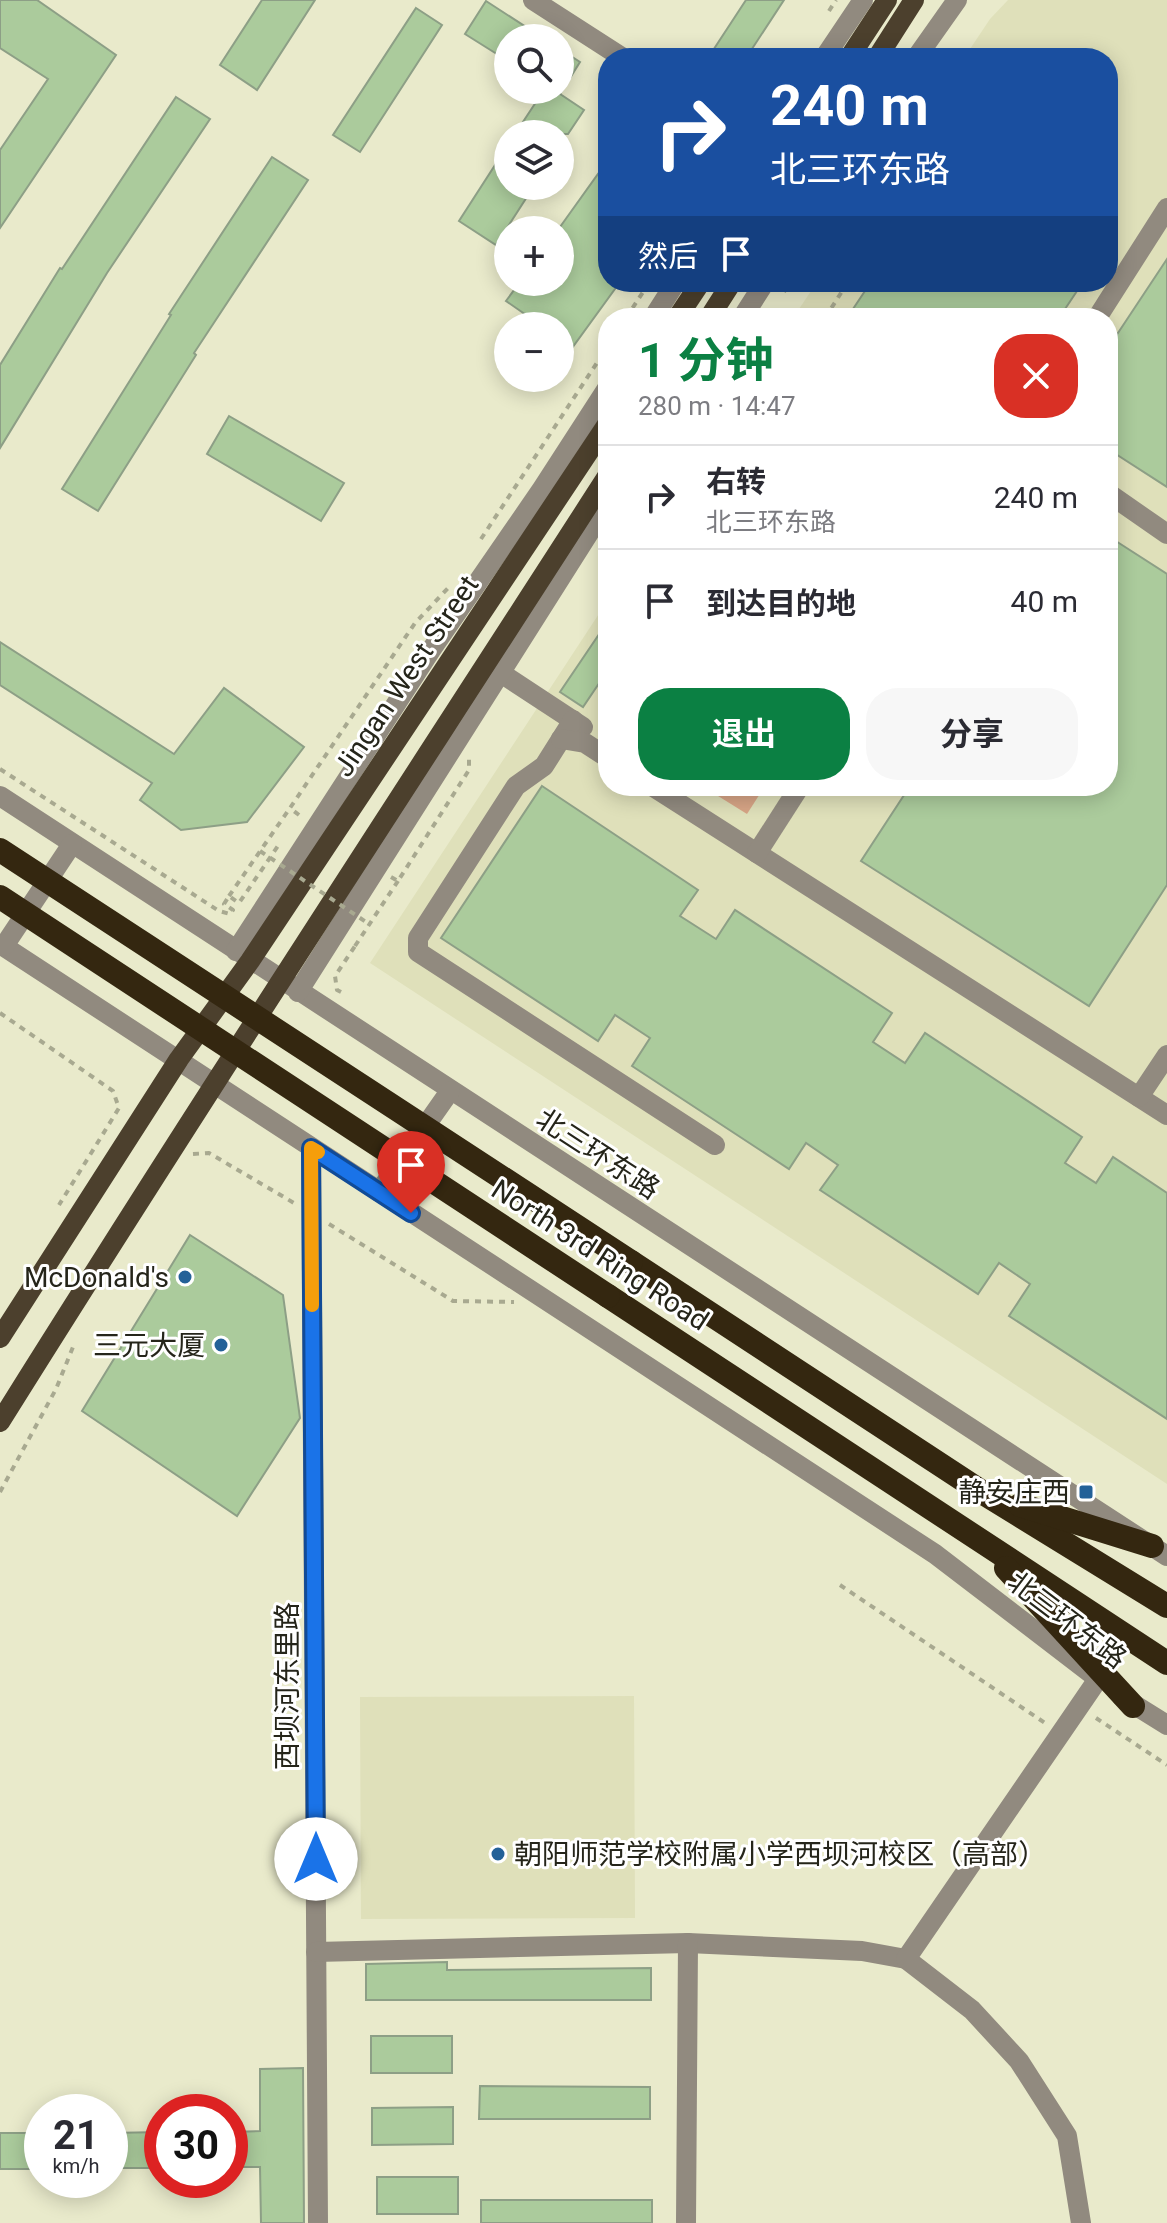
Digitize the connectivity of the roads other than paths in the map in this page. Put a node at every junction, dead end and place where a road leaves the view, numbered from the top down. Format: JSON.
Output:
{"nodes":[{"id":1,"x":533,"y":0,"type":"edge"},
{"id":2,"x":863,"y":0,"type":"edge"},
{"id":3,"x":887,"y":0,"type":"edge"},
{"id":4,"x":914,"y":0,"type":"edge"},
{"id":5,"x":957,"y":0,"type":"edge"},
{"id":6,"x":607,"y":48,"type":"edge"},
{"id":7,"x":831,"y":48,"type":"edge"},
{"id":8,"x":856,"y":48,"type":"edge"},
{"id":9,"x":883,"y":48,"type":"edge"},
{"id":10,"x":923,"y":48,"type":"edge"},
{"id":11,"x":1167,"y":208,"type":"edge"},
{"id":12,"x":1118,"y":285,"type":"edge"},
{"id":13,"x":598,"y":402,"type":"edge"},
{"id":14,"x":598,"y":438,"type":"edge"},
{"id":15,"x":598,"y":492,"type":"edge"},
{"id":16,"x":1118,"y":500,"type":"edge"},
{"id":17,"x":598,"y":517,"type":"edge"},
{"id":18,"x":1167,"y":534,"type":"edge"},
{"id":19,"x":484,"y":609,"type":"junction"},
{"id":20,"x":431,"y":650,"type":"junction"},
{"id":21,"x":493,"y":668,"type":"junction"},
{"id":22,"x":561,"y":739,"type":"junction"},
{"id":23,"x":598,"y":751,"type":"edge"},
{"id":24,"x":0,"y":796,"type":"edge"},
{"id":25,"x":668,"y":796,"type":"edge"},
{"id":26,"x":794,"y":796,"type":"edge"},
{"id":27,"x":72,"y":844,"type":"junction"},
{"id":28,"x":0,"y":850,"type":"edge"},
{"id":29,"x":757,"y":853,"type":"junction"},
{"id":30,"x":0,"y":897,"type":"edge"},
{"id":31,"x":2,"y":945,"type":"edge"},
{"id":32,"x":243,"y":956,"type":"junction"},
{"id":33,"x":290,"y":987,"type":"junction"},
{"id":34,"x":1167,"y":1055,"type":"edge"},
{"id":35,"x":179,"y":1059,"type":"junction"},
{"id":36,"x":212,"y":1083,"type":"junction"},
{"id":37,"x":450,"y":1091,"type":"junction"},
{"id":38,"x":1139,"y":1097,"type":"junction"},
{"id":39,"x":1167,"y":1115,"type":"edge"},
{"id":40,"x":715,"y":1145,"type":"dead end"},
{"id":41,"x":311,"y":1148,"type":"junction"},
{"id":42,"x":379,"y":1192,"type":"junction"},
{"id":43,"x":0,"y":1338,"type":"edge"},
{"id":44,"x":0,"y":1422,"type":"edge"},
{"id":45,"x":985,"y":1494,"type":"junction"},
{"id":46,"x":980,"y":1540,"type":"junction"},
{"id":47,"x":1159,"y":1551,"type":"edge"},
{"id":48,"x":1167,"y":1606,"type":"edge"},
{"id":49,"x":1167,"y":1663,"type":"edge"},
{"id":50,"x":1098,"y":1679,"type":"junction"},
{"id":51,"x":1133,"y":1706,"type":"junction"},
{"id":52,"x":1167,"y":1725,"type":"edge"},
{"id":53,"x":688,"y":1943,"type":"junction"},
{"id":54,"x":316,"y":1952,"type":"junction"},
{"id":55,"x":906,"y":1959,"type":"junction"},
{"id":56,"x":318,"y":2223,"type":"edge"},
{"id":57,"x":686,"y":2223,"type":"edge"},
{"id":58,"x":1081,"y":2223,"type":"edge"}],
"edges":[{"from":1,"to":6,"type":"street"},
{"from":2,"to":7,"type":"street"},
{"from":3,"to":8,"type":"main road"},
{"from":4,"to":9,"type":"main road"},
{"from":5,"to":10,"type":"street"},
{"from":11,"to":12,"type":"street"},
{"from":13,"to":20,"type":"street"},
{"from":14,"to":19,"type":"main road","name":"Jingan West Street"},
{"from":15,"to":21,"type":"main road","name":"Jingan West Street"},
{"from":16,"to":18,"type":"street"},
{"from":17,"to":21,"type":"street"},
{"from":19,"to":20,"type":"street"},
{"from":19,"to":32,"type":"main road","name":"Jingan West Street"},
{"from":20,"to":32,"type":"street"},
{"from":21,"to":22,"type":"street"},
{"from":21,"to":33,"type":"main road","name":"Jingan West Street"},
{"from":22,"to":23,"type":"street"},
{"from":22,"to":40,"type":"street"},
{"from":24,"to":27,"type":"street","name":"北三环东路"},
{"from":25,"to":29,"type":"street"},
{"from":26,"to":29,"type":"street"},
{"from":27,"to":31,"type":"street"},
{"from":27,"to":32,"type":"street","name":"北三环东路"},
{"from":28,"to":45,"type":"highway","name":"North 3rd Ring Road","bridge":true},
{"from":29,"to":38,"type":"street"},
{"from":30,"to":46,"type":"highway","name":"North 3rd Ring Road","bridge":true},
{"from":31,"to":35,"type":"street"},
{"from":32,"to":33,"type":"street","name":"北三环东路"},
{"from":32,"to":35,"type":"main road","name":"Jingan West Street"},
{"from":33,"to":36,"type":"main road","name":"Jingan West Street"},
{"from":33,"to":37,"type":"street","name":"北三环东路"},
{"from":34,"to":38,"type":"street"},
{"from":35,"to":36,"type":"street","name":"北三环东路"},
{"from":35,"to":43,"type":"main road","name":"Jingan West Street"},
{"from":36,"to":41,"type":"street","name":"北三环东路"},
{"from":36,"to":44,"type":"main road","name":"Jingan West Street"},
{"from":37,"to":42,"type":"street"},
{"from":37,"to":47,"type":"street","name":"北三环东路"},
{"from":38,"to":39,"type":"street"},
{"from":41,"to":42,"type":"street","name":"北三环东路"},
{"from":41,"to":54,"type":"street","name":"西坝河东里路"},
{"from":42,"to":50,"type":"street","name":"北三环东路"},
{"from":45,"to":47,"type":"highway"},
{"from":45,"to":48,"type":"highway","name":"North 3rd Ring Road"},
{"from":46,"to":49,"type":"highway","name":"North 3rd Ring Road"},
{"from":46,"to":51,"type":"highway"},
{"from":50,"to":51,"type":"street","name":"北三环东路"},
{"from":50,"to":55,"type":"street"},
{"from":51,"to":52,"type":"street","name":"北三环东路"},
{"from":53,"to":54,"type":"street"},
{"from":53,"to":55,"type":"street"},
{"from":53,"to":57,"type":"street"},
{"from":54,"to":56,"type":"street","name":"西坝河东里路"},
{"from":55,"to":58,"type":"street"}]}
